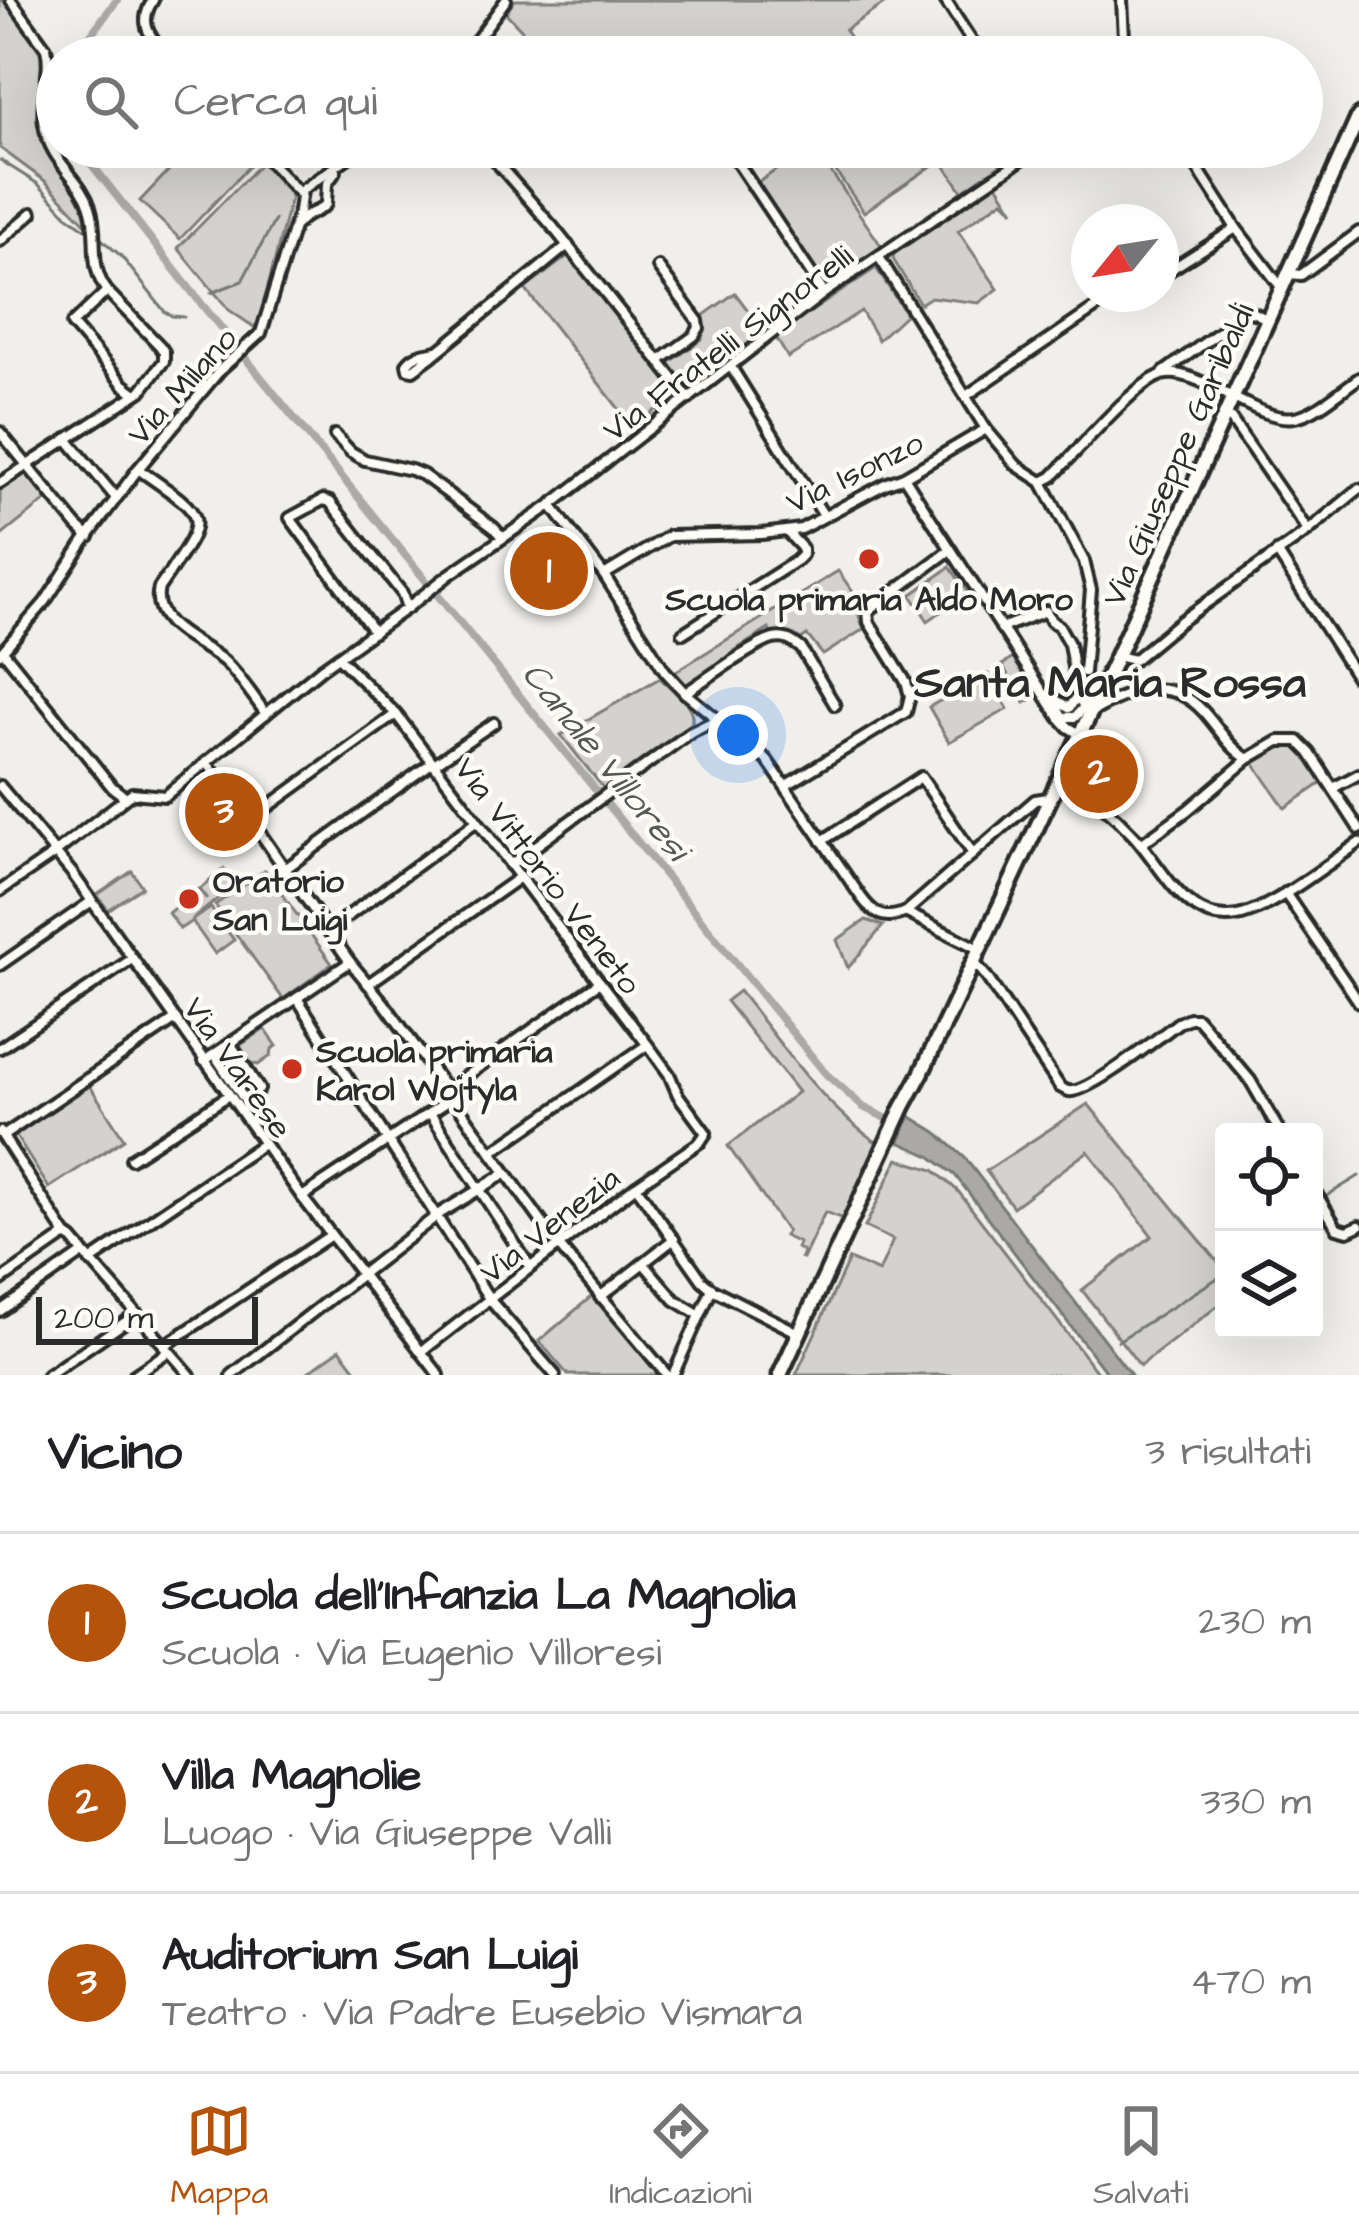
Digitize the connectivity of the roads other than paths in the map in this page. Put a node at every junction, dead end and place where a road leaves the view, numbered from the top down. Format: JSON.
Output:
{"nodes":[{"id":1,"x":11,"y":0,"type":"edge"},
{"id":2,"x":153,"y":0,"type":"edge"},
{"id":3,"x":506,"y":0,"type":"edge"},
{"id":4,"x":945,"y":0,"type":"edge"},
{"id":5,"x":1122,"y":0,"type":"edge"},
{"id":6,"x":37,"y":36,"type":"edge"},
{"id":7,"x":153,"y":36,"type":"edge"},
{"id":8,"x":479,"y":36,"type":"edge"},
{"id":9,"x":968,"y":36,"type":"edge"},
{"id":10,"x":1125,"y":36,"type":"edge"},
{"id":11,"x":1359,"y":116,"type":"edge"},
{"id":12,"x":64,"y":168,"type":"edge"},
{"id":13,"x":278,"y":168,"type":"edge"},
{"id":14,"x":334,"y":168,"type":"edge"},
{"id":15,"x":338,"y":168,"type":"edge"},
{"id":16,"x":501,"y":168,"type":"edge"},
{"id":17,"x":742,"y":168,"type":"edge"},
{"id":18,"x":1009,"y":168,"type":"edge"},
{"id":19,"x":1197,"y":168,"type":"edge"},
{"id":20,"x":304,"y":191,"type":"junction"},
{"id":21,"x":326,"y":191,"type":"junction"},
{"id":22,"x":313,"y":211,"type":"junction"},
{"id":23,"x":32,"y":213,"type":"dead end"},
{"id":24,"x":1236,"y":228,"type":"junction"},
{"id":25,"x":292,"y":231,"type":"junction"},
{"id":26,"x":1359,"y":232,"type":"edge"},
{"id":27,"x":0,"y":241,"type":"edge"},
{"id":28,"x":568,"y":245,"type":"junction"},
{"id":29,"x":879,"y":257,"type":"junction"},
{"id":30,"x":1179,"y":264,"type":"edge"},
{"id":31,"x":658,"y":267,"type":"dead end"},
{"id":32,"x":1284,"y":280,"type":"junction"},
{"id":33,"x":107,"y":291,"type":"junction"},
{"id":34,"x":824,"y":293,"type":"junction"},
{"id":35,"x":1090,"y":312,"type":"edge"},
{"id":36,"x":1267,"y":319,"type":"junction"},
{"id":37,"x":436,"y":351,"type":"dead end"},
{"id":38,"x":659,"y":361,"type":"junction"},
{"id":39,"x":731,"y":367,"type":"junction"},
{"id":40,"x":1161,"y":375,"type":"junction"},
{"id":41,"x":1359,"y":378,"type":"edge"},
{"id":42,"x":132,"y":396,"type":"junction"},
{"id":43,"x":966,"y":397,"type":"junction"},
{"id":44,"x":1232,"y":397,"type":"junction"},
{"id":45,"x":689,"y":399,"type":"junction"},
{"id":46,"x":1232,"y":419,"type":"dead end"},
{"id":47,"x":986,"y":429,"type":"junction"},
{"id":48,"x":0,"y":432,"type":"edge"},
{"id":49,"x":335,"y":435,"type":"dead end"},
{"id":50,"x":67,"y":439,"type":"junction"},
{"id":51,"x":26,"y":465,"type":"junction"},
{"id":52,"x":137,"y":470,"type":"junction"},
{"id":53,"x":904,"y":477,"type":"junction"},
{"id":54,"x":1042,"y":482,"type":"junction"},
{"id":55,"x":0,"y":483,"type":"edge"},
{"id":56,"x":1359,"y":489,"type":"edge"},
{"id":57,"x":116,"y":498,"type":"junction"},
{"id":58,"x":551,"y":505,"type":"junction"},
{"id":59,"x":824,"y":517,"type":"junction"},
{"id":60,"x":1308,"y":531,"type":"junction"},
{"id":61,"x":787,"y":532,"type":"junction"},
{"id":62,"x":89,"y":537,"type":"junction"},
{"id":63,"x":502,"y":537,"type":"junction"},
{"id":64,"x":951,"y":552,"type":"junction"},
{"id":65,"x":1277,"y":552,"type":"junction"},
{"id":66,"x":604,"y":575,"type":"junction"},
{"id":67,"x":407,"y":608,"type":"junction"},
{"id":68,"x":1001,"y":628,"type":"junction"},
{"id":69,"x":374,"y":632,"type":"junction"},
{"id":70,"x":683,"y":633,"type":"dead end"},
{"id":71,"x":1,"y":653,"type":"edge"},
{"id":72,"x":1117,"y":656,"type":"junction"},
{"id":73,"x":338,"y":657,"type":"junction"},
{"id":74,"x":1084,"y":672,"type":"dead end"},
{"id":75,"x":1359,"y":681,"type":"edge"},
{"id":76,"x":686,"y":693,"type":"junction"},
{"id":77,"x":835,"y":705,"type":"dead end"},
{"id":78,"x":704,"y":708,"type":"junction"},
{"id":79,"x":266,"y":713,"type":"junction"},
{"id":80,"x":396,"y":714,"type":"junction"},
{"id":81,"x":1090,"y":714,"type":"junction"},
{"id":82,"x":1063,"y":717,"type":"joint"},
{"id":83,"x":718,"y":719,"type":"junction"},
{"id":84,"x":494,"y":723,"type":"dead end"},
{"id":85,"x":691,"y":732,"type":"junction"},
{"id":86,"x":1081,"y":735,"type":"junction"},
{"id":87,"x":1248,"y":758,"type":"junction"},
{"id":88,"x":206,"y":763,"type":"junction"},
{"id":89,"x":434,"y":763,"type":"junction"},
{"id":90,"x":1359,"y":774,"type":"edge"},
{"id":91,"x":1062,"y":776,"type":"junction"},
{"id":92,"x":0,"y":786,"type":"edge"},
{"id":93,"x":785,"y":786,"type":"junction"},
{"id":94,"x":112,"y":787,"type":"junction"},
{"id":95,"x":1333,"y":788,"type":"junction"},
{"id":96,"x":126,"y":797,"type":"junction"},
{"id":97,"x":1052,"y":798,"type":"junction"},
{"id":98,"x":116,"y":804,"type":"junction"},
{"id":99,"x":250,"y":820,"type":"junction"},
{"id":100,"x":477,"y":821,"type":"junction"},
{"id":101,"x":1359,"y":829,"type":"edge"},
{"id":102,"x":822,"y":841,"type":"junction"},
{"id":103,"x":1359,"y":843,"type":"edge"},
{"id":104,"x":1141,"y":844,"type":"junction"},
{"id":105,"x":56,"y":852,"type":"junction"},
{"id":106,"x":973,"y":854,"type":"junction"},
{"id":107,"x":510,"y":865,"type":"junction"},
{"id":108,"x":285,"y":869,"type":"junction"},
{"id":109,"x":520,"y":877,"type":"junction"},
{"id":110,"x":0,"y":891,"type":"edge"},
{"id":111,"x":1285,"y":892,"type":"junction"},
{"id":112,"x":92,"y":902,"type":"junction"},
{"id":113,"x":906,"y":913,"type":"junction"},
{"id":114,"x":329,"y":930,"type":"junction"},
{"id":115,"x":978,"y":956,"type":"junction"},
{"id":116,"x":132,"y":959,"type":"junction"},
{"id":117,"x":350,"y":962,"type":"junction"},
{"id":118,"x":0,"y":965,"type":"edge"},
{"id":119,"x":600,"y":982,"type":"junction"},
{"id":120,"x":368,"y":984,"type":"junction"},
{"id":121,"x":297,"y":998,"type":"junction"},
{"id":122,"x":1359,"y":1002,"type":"edge"},
{"id":123,"x":176,"y":1019,"type":"junction"},
{"id":124,"x":647,"y":1045,"type":"junction"},
{"id":125,"x":0,"y":1048,"type":"edge"},
{"id":126,"x":204,"y":1060,"type":"junction"},
{"id":127,"x":218,"y":1060,"type":"joint"},
{"id":128,"x":448,"y":1094,"type":"junction"},
{"id":129,"x":229,"y":1095,"type":"junction"},
{"id":130,"x":430,"y":1113,"type":"junction"},
{"id":131,"x":1275,"y":1123,"type":"edge"},
{"id":132,"x":706,"y":1133,"type":"joint"},
{"id":133,"x":1,"y":1134,"type":"edge"},
{"id":134,"x":388,"y":1140,"type":"junction"},
{"id":135,"x":263,"y":1144,"type":"junction"},
{"id":136,"x":492,"y":1152,"type":"junction"},
{"id":137,"x":131,"y":1159,"type":"dead end"},
{"id":138,"x":506,"y":1173,"type":"junction"},
{"id":139,"x":636,"y":1186,"type":"junction"},
{"id":140,"x":478,"y":1190,"type":"junction"},
{"id":141,"x":302,"y":1197,"type":"junction"},
{"id":142,"x":1323,"y":1205,"type":"edge"},
{"id":143,"x":436,"y":1216,"type":"junction"},
{"id":144,"x":1359,"y":1226,"type":"edge"},
{"id":145,"x":66,"y":1235,"type":"junction"},
{"id":146,"x":331,"y":1235,"type":"junction"},
{"id":147,"x":674,"y":1240,"type":"junction"},
{"id":148,"x":559,"y":1246,"type":"junction"},
{"id":149,"x":86,"y":1257,"type":"junction"},
{"id":150,"x":644,"y":1263,"type":"junction"},
{"id":151,"x":530,"y":1268,"type":"junction"},
{"id":152,"x":361,"y":1276,"type":"junction"},
{"id":153,"x":0,"y":1281,"type":"edge"},
{"id":154,"x":712,"y":1289,"type":"junction"},
{"id":155,"x":600,"y":1297,"type":"junction"},
{"id":156,"x":490,"y":1300,"type":"junction"},
{"id":157,"x":0,"y":1311,"type":"edge"},
{"id":158,"x":137,"y":1315,"type":"junction"},
{"id":159,"x":700,"y":1315,"type":"junction"},
{"id":160,"x":800,"y":1333,"type":"junction"},
{"id":161,"x":167,"y":1348,"type":"junction"},
{"id":162,"x":421,"y":1352,"type":"junction"},
{"id":163,"x":188,"y":1374,"type":"edge"},
{"id":164,"x":48,"y":1375,"type":"edge"},
{"id":165,"x":134,"y":1375,"type":"edge"},
{"id":166,"x":232,"y":1375,"type":"edge"},
{"id":167,"x":439,"y":1375,"type":"edge"},
{"id":168,"x":555,"y":1375,"type":"edge"},
{"id":169,"x":670,"y":1375,"type":"edge"},
{"id":170,"x":780,"y":1375,"type":"edge"}],
"edges":[{"from":1,"to":6,"type":"street"},
{"from":2,"to":7,"type":"street"},
{"from":3,"to":8,"type":"street"},
{"from":4,"to":9,"type":"street"},
{"from":5,"to":10,"type":"street"},
{"from":11,"to":32,"type":"main road","name":"Via Giuseppe Garibaldi"},
{"from":12,"to":33,"type":"street"},
{"from":13,"to":20,"type":"street"},
{"from":14,"to":20,"type":"street"},
{"from":15,"to":21,"type":"street"},
{"from":16,"to":28,"type":"street"},
{"from":17,"to":34,"type":"street"},
{"from":18,"to":29,"type":"street","name":"Via Fratelli Signorelli"},
{"from":19,"to":24,"type":"street"},
{"from":20,"to":21,"type":"street"},
{"from":20,"to":22,"type":"street"},
{"from":20,"to":25,"type":"street","name":"Via Milano"},
{"from":21,"to":22,"type":"street"},
{"from":22,"to":25,"type":"street"},
{"from":23,"to":27,"type":"street"},
{"from":24,"to":30,"type":"street"},
{"from":24,"to":32,"type":"street"},
{"from":25,"to":52,"type":"street","name":"Via Milano"},
{"from":26,"to":32,"type":"street"},
{"from":28,"to":37,"type":"street"},
{"from":28,"to":38,"type":"street"},
{"from":29,"to":34,"type":"street","name":"Via Fratelli Signorelli"},
{"from":29,"to":43,"type":"street"},
{"from":31,"to":38,"type":"street"},
{"from":32,"to":36,"type":"main road","name":"Via Giuseppe Garibaldi"},
{"from":33,"to":42,"type":"street"},
{"from":33,"to":42,"type":"street"},
{"from":34,"to":39,"type":"street","name":"Via Fratelli Signorelli"},
{"from":35,"to":43,"type":"street"},
{"from":36,"to":40,"type":"street"},
{"from":36,"to":44,"type":"main road","name":"Via Giuseppe Garibaldi"},
{"from":38,"to":45,"type":"street"},
{"from":39,"to":45,"type":"street","name":"Via Fratelli Signorelli"},
{"from":39,"to":59,"type":"street"},
{"from":40,"to":44,"type":"street"},
{"from":40,"to":54,"type":"street"},
{"from":41,"to":44,"type":"street"},
{"from":42,"to":50,"type":"street"},
{"from":43,"to":47,"type":"street"},
{"from":44,"to":72,"type":"main road","name":"Via Giuseppe Garibaldi"},
{"from":45,"to":58,"type":"street","name":"Via Fratelli Signorelli"},
{"from":46,"to":60,"type":"street"},
{"from":47,"to":53,"type":"street","name":"Via Isonzo"},
{"from":47,"to":54,"type":"street"},
{"from":48,"to":51,"type":"street"},
{"from":49,"to":63,"type":"street"},
{"from":50,"to":51,"type":"street"},
{"from":50,"to":57,"type":"street","name":"Via Milano"},
{"from":51,"to":55,"type":"street"},
{"from":51,"to":62,"type":"street"},
{"from":52,"to":57,"type":"street","name":"Via Milano"},
{"from":52,"to":79,"type":"street"},
{"from":53,"to":59,"type":"street","name":"Via Isonzo"},
{"from":53,"to":64,"type":"street"},
{"from":54,"to":74,"type":"street"},
{"from":56,"to":60,"type":"street"},
{"from":57,"to":62,"type":"street","name":"Via Milano"},
{"from":58,"to":63,"type":"street","name":"Via Fratelli Signorelli"},
{"from":58,"to":66,"type":"street"},
{"from":59,"to":61,"type":"street","name":"Via Isonzo"},
{"from":60,"to":65,"type":"street"},
{"from":61,"to":66,"type":"street","name":"Via Isonzo"},
{"from":61,"to":70,"type":"street"},
{"from":62,"to":71,"type":"street","name":"Via Milano"},
{"from":63,"to":67,"type":"street","name":"Via Fratelli Signorelli"},
{"from":64,"to":68,"type":"street"},
{"from":64,"to":93,"type":"street"},
{"from":65,"to":72,"type":"street"},
{"from":65,"to":75,"type":"street"},
{"from":66,"to":76,"type":"street"},
{"from":67,"to":69,"type":"street","name":"Via Fratelli Signorelli"},
{"from":67,"to":69,"type":"street"},
{"from":68,"to":81,"type":"street"},
{"from":68,"to":86,"type":"street"},
{"from":69,"to":73,"type":"street","name":"Via Fratelli Signorelli"},
{"from":71,"to":94,"type":"street"},
{"from":72,"to":81,"type":"main road","name":"Via Giuseppe Garibaldi"},
{"from":73,"to":79,"type":"street","name":"Via Fratelli Signorelli"},
{"from":73,"to":80,"type":"street","name":"Via Vittorio Veneto"},
{"from":76,"to":77,"type":"street"},
{"from":76,"to":78,"type":"street"},
{"from":78,"to":83,"type":"street"},
{"from":78,"to":85,"type":"street"},
{"from":79,"to":88,"type":"street","name":"Via Fratelli Signorelli"},
{"from":80,"to":89,"type":"street","name":"Via Vittorio Veneto"},
{"from":80,"to":99,"type":"street"},
{"from":81,"to":86,"type":"main road","name":"Via Giuseppe Garibaldi"},
{"from":81,"to":87,"type":"street"},
{"from":82,"to":82,"type":"street"},
{"from":83,"to":85,"type":"street"},
{"from":83,"to":93,"type":"street"},
{"from":84,"to":89,"type":"street"},
{"from":85,"to":107,"type":"street"},
{"from":86,"to":91,"type":"main road","name":"Via Giuseppe Garibaldi"},
{"from":87,"to":95,"type":"street"},
{"from":87,"to":104,"type":"street"},
{"from":88,"to":96,"type":"street","name":"Via Fratelli Signorelli"},
{"from":88,"to":99,"type":"street"},
{"from":89,"to":100,"type":"street","name":"Via Vittorio Veneto"},
{"from":89,"to":108,"type":"street"},
{"from":90,"to":95,"type":"street"},
{"from":91,"to":97,"type":"main road","name":"Via Giuseppe Garibaldi"},
{"from":91,"to":104,"type":"street"},
{"from":92,"to":105,"type":"street","name":"Via Varese"},
{"from":93,"to":102,"type":"street"},
{"from":94,"to":96,"type":"street"},
{"from":94,"to":98,"type":"street"},
{"from":95,"to":101,"type":"street"},
{"from":96,"to":98,"type":"street"},
{"from":97,"to":106,"type":"street"},
{"from":97,"to":115,"type":"main road","name":"Via Giuseppe Garibaldi"},
{"from":98,"to":105,"type":"street"},
{"from":99,"to":108,"type":"street"},
{"from":100,"to":107,"type":"street","name":"Via Vittorio Veneto"},
{"from":100,"to":114,"type":"street"},
{"from":102,"to":106,"type":"street"},
{"from":102,"to":113,"type":"street"},
{"from":103,"to":111,"type":"street"},
{"from":104,"to":111,"type":"street"},
{"from":105,"to":110,"type":"street"},
{"from":105,"to":112,"type":"street","name":"Via Varese"},
{"from":106,"to":113,"type":"street"},
{"from":107,"to":109,"type":"street","name":"Via Vittorio Veneto"},
{"from":108,"to":114,"type":"street"},
{"from":109,"to":119,"type":"street","name":"Via Vittorio Veneto"},
{"from":109,"to":120,"type":"street"},
{"from":111,"to":122,"type":"street"},
{"from":112,"to":116,"type":"street","name":"Via Varese"},
{"from":112,"to":118,"type":"street"},
{"from":113,"to":115,"type":"street"},
{"from":114,"to":117,"type":"street"},
{"from":115,"to":131,"type":"street"},
{"from":115,"to":160,"type":"main road","name":"Via Giuseppe Garibaldi"},
{"from":116,"to":123,"type":"street","name":"Via Varese"},
{"from":116,"to":125,"type":"street"},
{"from":117,"to":120,"type":"street"},
{"from":117,"to":121,"type":"street"},
{"from":119,"to":124,"type":"street","name":"Via Vittorio Veneto"},
{"from":119,"to":128,"type":"street"},
{"from":120,"to":128,"type":"street"},
{"from":121,"to":126,"type":"street"},
{"from":121,"to":134,"type":"street"},
{"from":123,"to":126,"type":"street","name":"Via Varese"},
{"from":123,"to":133,"type":"street"},
{"from":124,"to":132,"type":"street","name":"Via Vittorio Veneto"},
{"from":124,"to":136,"type":"street"},
{"from":126,"to":129,"type":"street","name":"Via Varese"},
{"from":127,"to":127,"type":"street"},
{"from":128,"to":130,"type":"street"},
{"from":128,"to":136,"type":"street"},
{"from":129,"to":135,"type":"street","name":"Via Varese"},
{"from":129,"to":137,"type":"street"},
{"from":130,"to":134,"type":"street"},
{"from":130,"to":140,"type":"street"},
{"from":132,"to":139,"type":"street","name":"Via Venezia"},
{"from":133,"to":145,"type":"street"},
{"from":134,"to":141,"type":"street"},
{"from":134,"to":143,"type":"street"},
{"from":135,"to":141,"type":"street","name":"Via Varese"},
{"from":135,"to":149,"type":"street"},
{"from":136,"to":138,"type":"street"},
{"from":138,"to":140,"type":"street"},
{"from":138,"to":148,"type":"street"},
{"from":139,"to":147,"type":"street"},
{"from":139,"to":148,"type":"street","name":"Via Venezia"},
{"from":140,"to":143,"type":"street"},
{"from":140,"to":151,"type":"street"},
{"from":141,"to":146,"type":"street","name":"Via Varese"},
{"from":142,"to":144,"type":"street"},
{"from":143,"to":152,"type":"street"},
{"from":143,"to":156,"type":"street"},
{"from":145,"to":149,"type":"street"},
{"from":145,"to":153,"type":"street"},
{"from":146,"to":152,"type":"street","name":"Via Varese"},
{"from":146,"to":161,"type":"street"},
{"from":147,"to":150,"type":"street"},
{"from":147,"to":154,"type":"street"},
{"from":148,"to":151,"type":"street","name":"Via Venezia"},
{"from":148,"to":155,"type":"street"},
{"from":149,"to":157,"type":"street"},
{"from":149,"to":158,"type":"street"},
{"from":150,"to":155,"type":"street"},
{"from":150,"to":159,"type":"street"},
{"from":151,"to":156,"type":"street","name":"Via Venezia"},
{"from":152,"to":162,"type":"street","name":"Via Varese"},
{"from":152,"to":166,"type":"street"},
{"from":154,"to":159,"type":"street"},
{"from":154,"to":160,"type":"street"},
{"from":155,"to":169,"type":"street"},
{"from":156,"to":162,"type":"street","name":"Via Venezia"},
{"from":156,"to":168,"type":"street"},
{"from":158,"to":161,"type":"street"},
{"from":158,"to":164,"type":"street"},
{"from":159,"to":169,"type":"street"},
{"from":160,"to":170,"type":"main road","name":"Via Giuseppe Garibaldi"},
{"from":161,"to":163,"type":"street"},
{"from":161,"to":165,"type":"street"},
{"from":162,"to":167,"type":"street","name":"Via Varese"}]}
